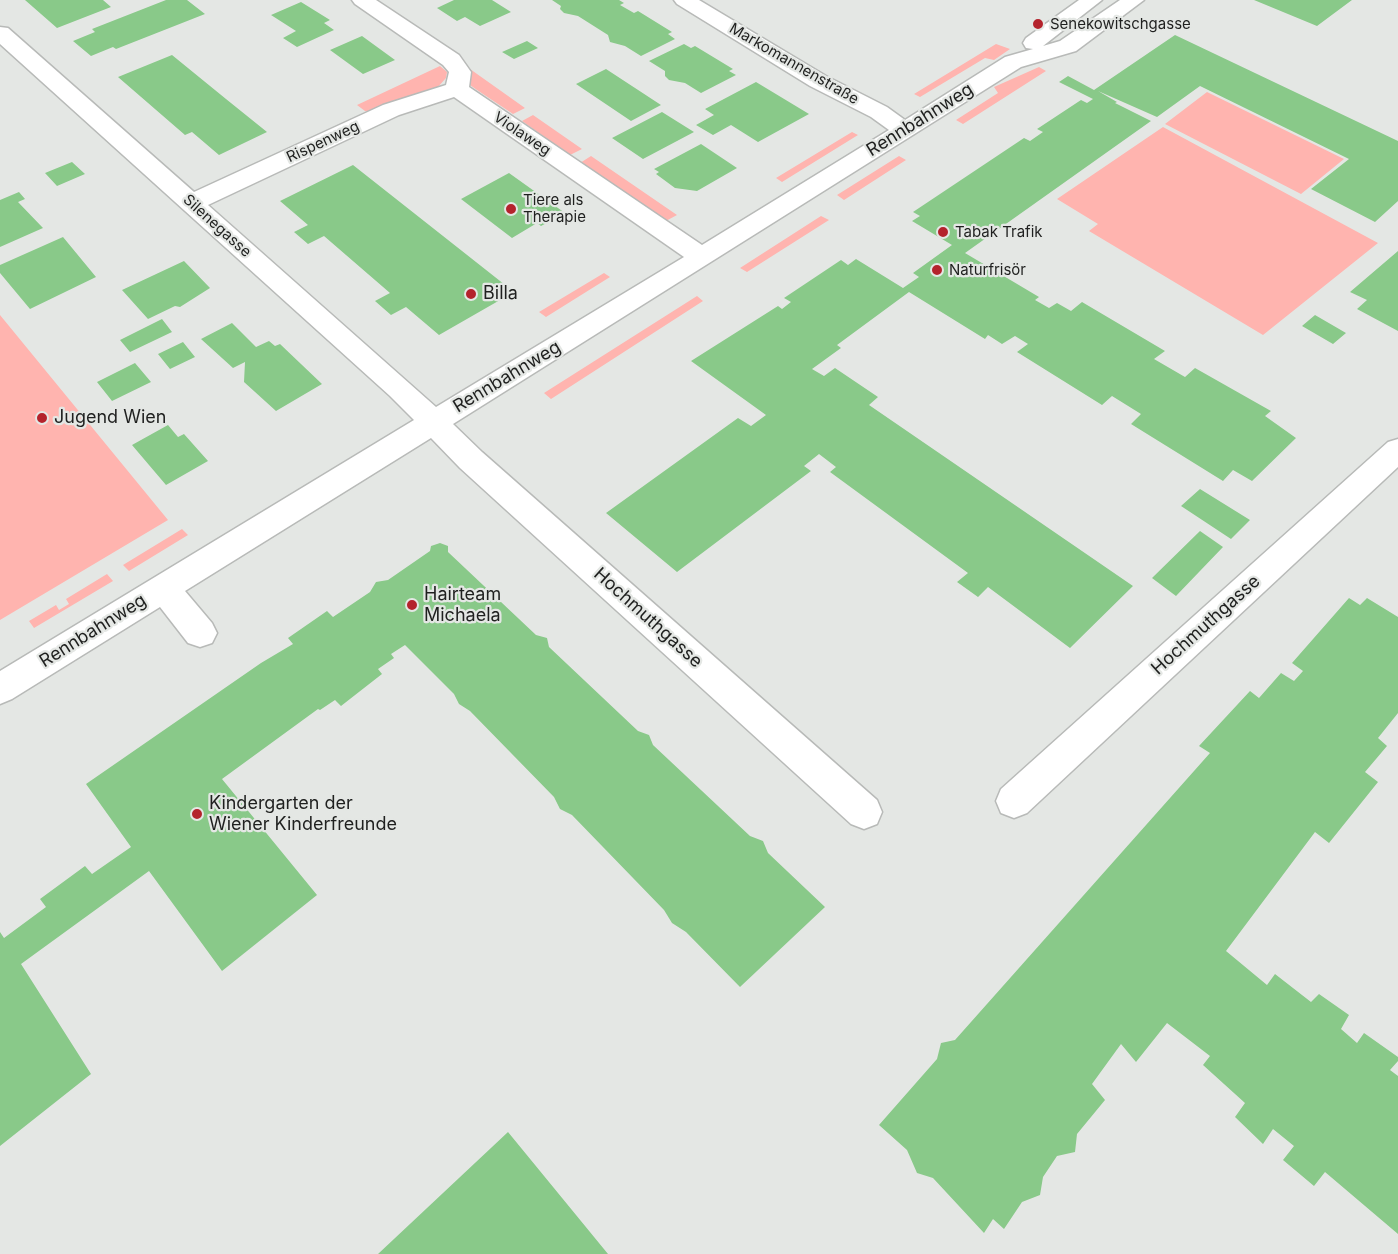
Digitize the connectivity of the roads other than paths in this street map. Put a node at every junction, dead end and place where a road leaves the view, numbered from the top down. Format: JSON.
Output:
{"nodes":[{"id":1,"x":362,"y":0,"type":"edge"},
{"id":2,"x":684,"y":0,"type":"edge"},
{"id":3,"x":1092,"y":0,"type":"edge"},
{"id":4,"x":1127,"y":2,"type":"edge"},
{"id":5,"x":0,"y":33,"type":"edge"},
{"id":6,"x":1013,"y":62,"type":"junction"},
{"id":7,"x":457,"y":89,"type":"junction"},
{"id":8,"x":903,"y":129,"type":"junction"},
{"id":9,"x":191,"y":203,"type":"junction"},
{"id":10,"x":702,"y":257,"type":"junction"},
{"id":11,"x":432,"y":422,"type":"junction"},
{"id":12,"x":1398,"y":450,"type":"edge"},
{"id":13,"x":164,"y":587,"type":"junction"},
{"id":14,"x":200,"y":633,"type":"dead end"},
{"id":15,"x":0,"y":689,"type":"edge"},
{"id":16,"x":1014,"y":801,"type":"dead end"},
{"id":17,"x":864,"y":813,"type":"dead end"}],
"edges":[{"from":1,"to":7,"type":"street"},
{"from":2,"to":8,"type":"street","name":"Markomannenstraße"},
{"from":3,"to":6,"type":"street","name":"Rennbahnweg"},
{"from":4,"to":6,"type":"street","name":"Rennbahnweg"},
{"from":5,"to":9,"type":"street","name":"Silenegasse"},
{"from":6,"to":8,"type":"street","name":"Rennbahnweg"},
{"from":7,"to":9,"type":"street","name":"Rispenweg"},
{"from":7,"to":10,"type":"street","name":"Violaweg"},
{"from":8,"to":10,"type":"street","name":"Rennbahnweg"},
{"from":9,"to":11,"type":"street","name":"Silenegasse"},
{"from":10,"to":11,"type":"street","name":"Rennbahnweg"},
{"from":11,"to":13,"type":"street","name":"Rennbahnweg"},
{"from":11,"to":17,"type":"street","name":"Hochmuthgasse"},
{"from":12,"to":16,"type":"street","name":"Hochmuthgasse"},
{"from":13,"to":14,"type":"street"},
{"from":13,"to":15,"type":"street","name":"Rennbahnweg"}]}
